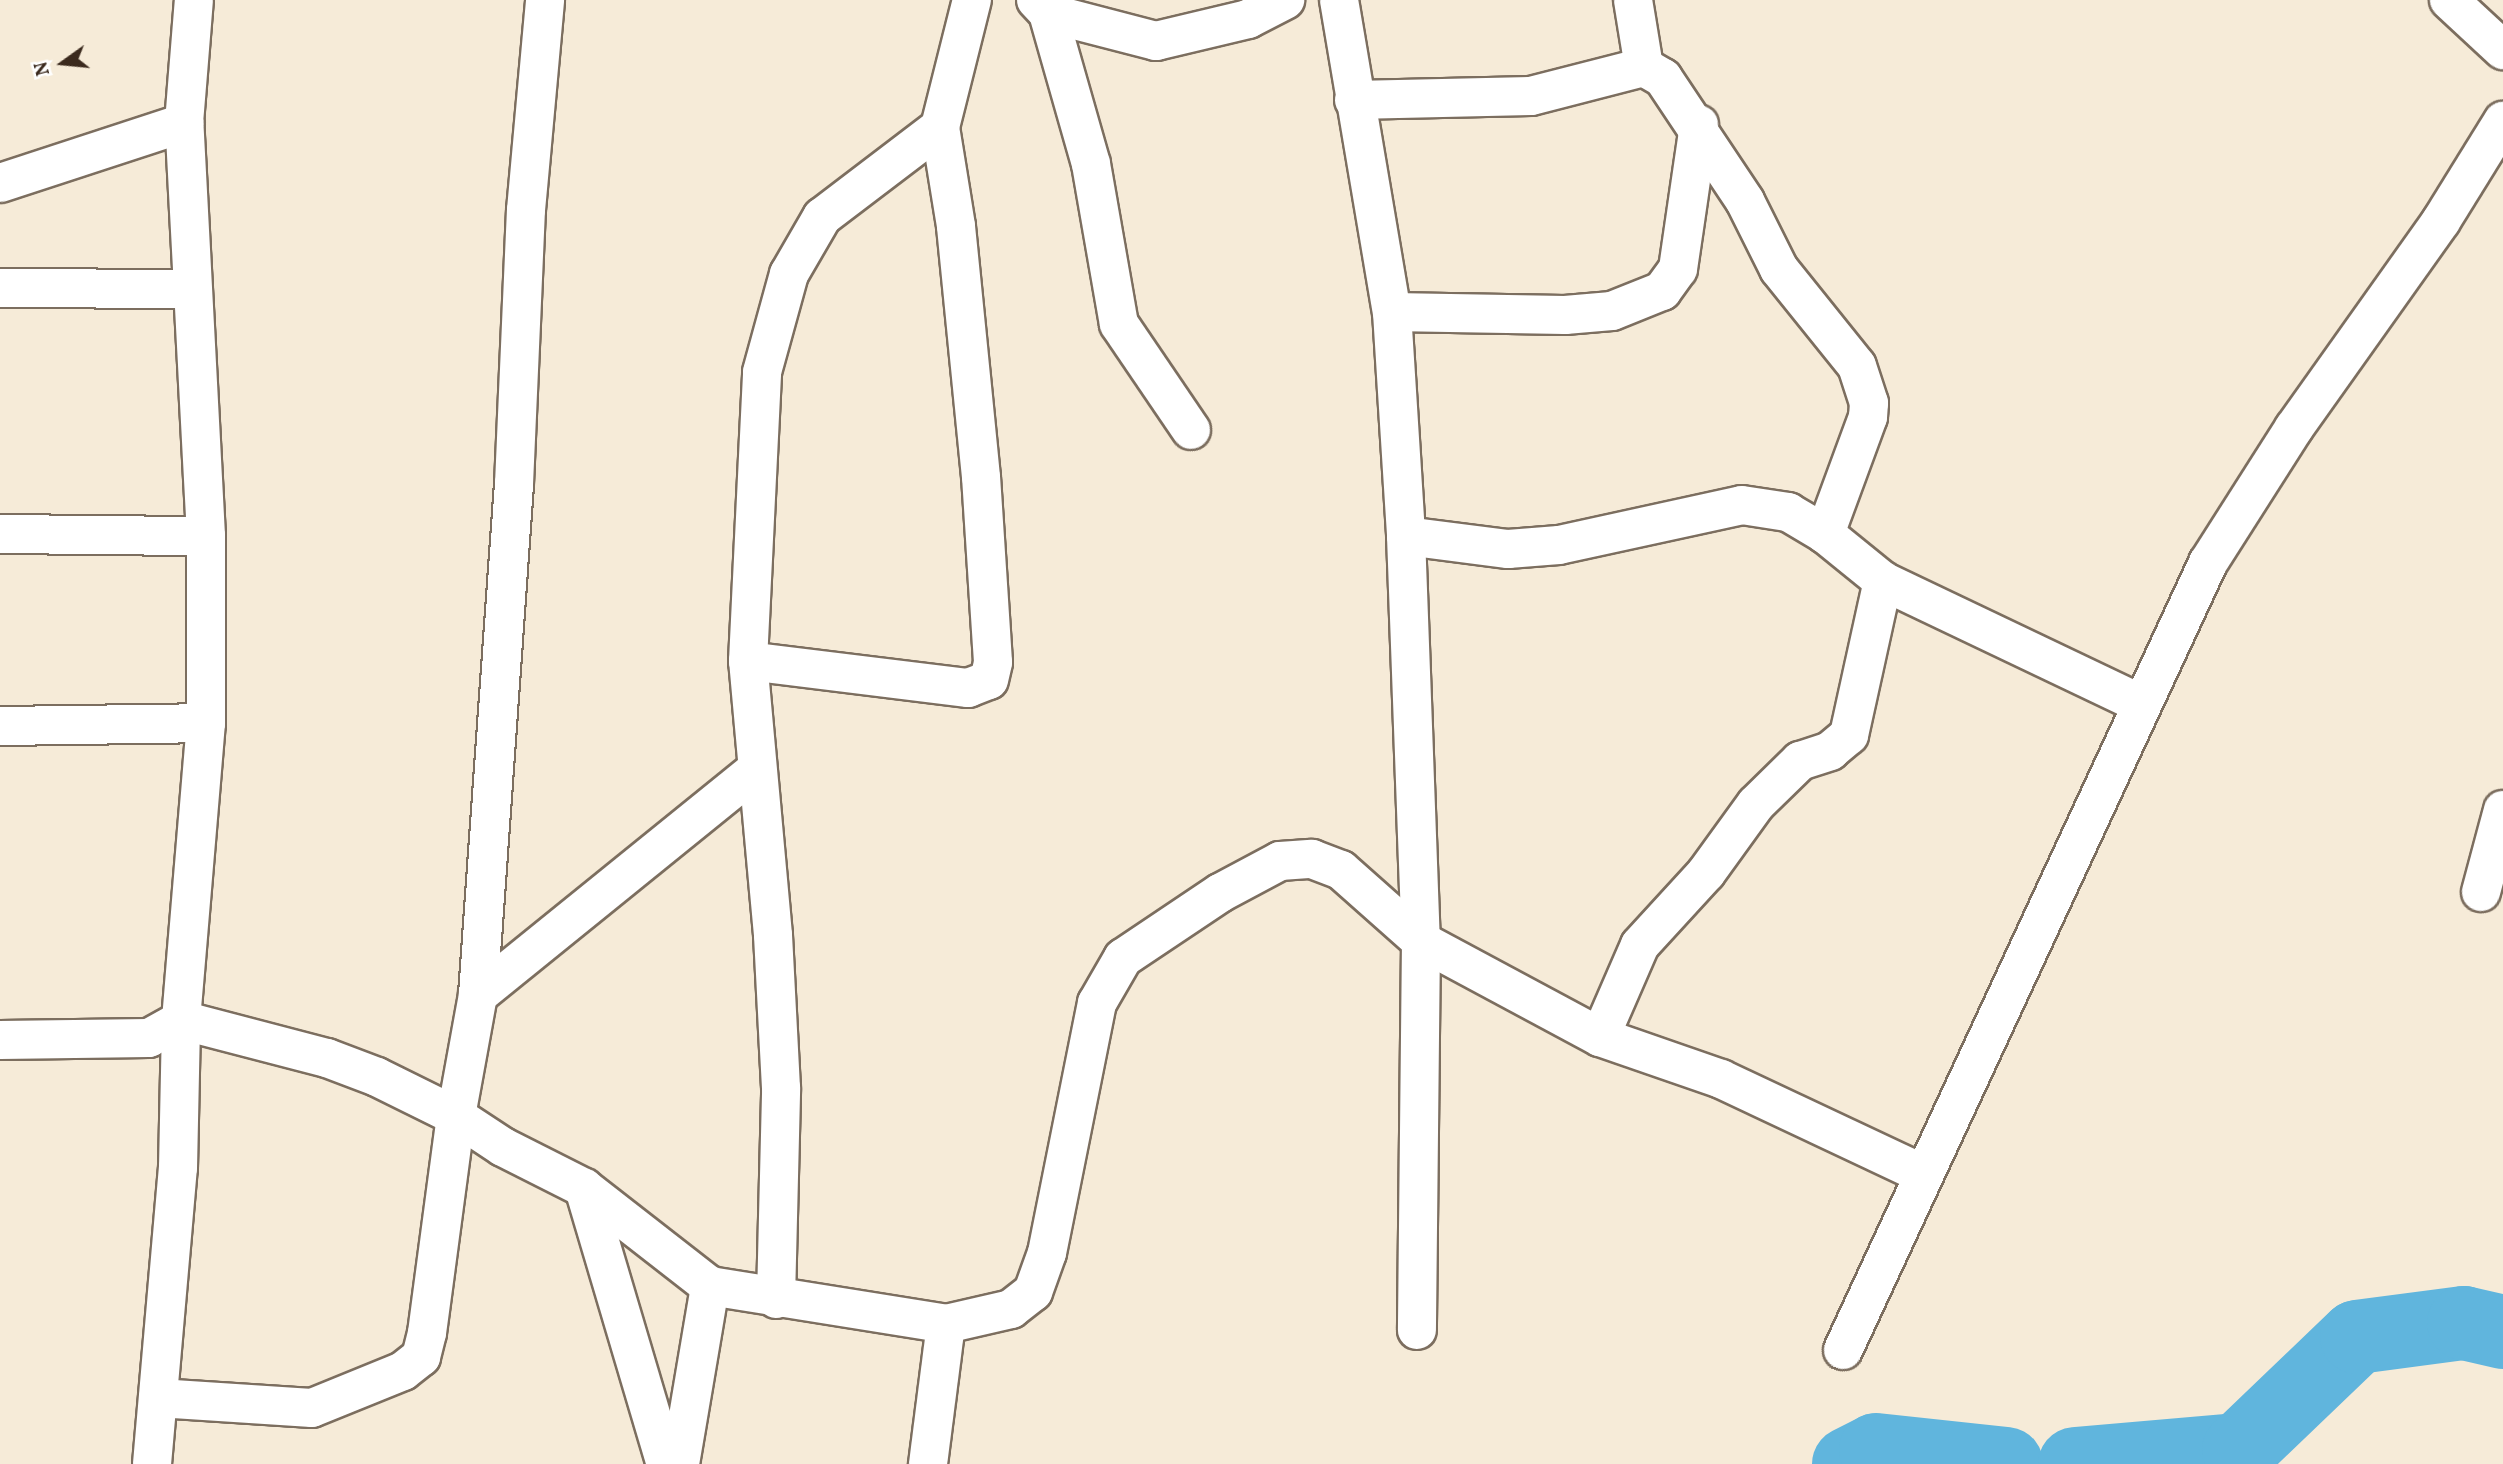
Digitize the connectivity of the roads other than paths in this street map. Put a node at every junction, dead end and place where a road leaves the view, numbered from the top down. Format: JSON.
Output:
{"nodes":[{"id":1,"x":194,"y":0,"type":"edge"},
{"id":2,"x":545,"y":0,"type":"edge"},
{"id":3,"x":972,"y":0,"type":"edge"},
{"id":4,"x":1285,"y":0,"type":"edge"},
{"id":5,"x":1339,"y":0,"type":"edge"},
{"id":6,"x":1633,"y":0,"type":"edge"},
{"id":7,"x":2449,"y":0,"type":"edge"},
{"id":8,"x":1042,"y":7,"type":"edge"},
{"id":9,"x":2503,"y":50,"type":"edge"},
{"id":10,"x":1644,"y":67,"type":"junction"},
{"id":11,"x":1354,"y":100,"type":"junction"},
{"id":12,"x":2503,"y":121,"type":"edge"},
{"id":13,"x":184,"y":123,"type":"junction"},
{"id":14,"x":1699,"y":125,"type":"junction"},
{"id":15,"x":940,"y":127,"type":"junction"},
{"id":16,"x":0,"y":183,"type":"edge"},
{"id":17,"x":0,"y":288,"type":"edge"},
{"id":18,"x":190,"y":289,"type":"junction"},
{"id":19,"x":1392,"y":312,"type":"junction"},
{"id":20,"x":1191,"y":430,"type":"dead end"},
{"id":21,"x":0,"y":534,"type":"edge"},
{"id":22,"x":1825,"y":534,"type":"junction"},
{"id":23,"x":206,"y":536,"type":"junction"},
{"id":24,"x":1406,"y":536,"type":"junction"},
{"id":25,"x":1883,"y":581,"type":"junction"},
{"id":26,"x":748,"y":662,"type":"junction"},
{"id":27,"x":2139,"y":703,"type":"junction"},
{"id":28,"x":206,"y":723,"type":"junction"},
{"id":29,"x":0,"y":726,"type":"edge"},
{"id":30,"x":755,"y":771,"type":"junction"},
{"id":31,"x":2503,"y":810,"type":"edge"},
{"id":32,"x":2482,"y":891,"type":"dead end"},
{"id":33,"x":1421,"y":941,"type":"junction"},
{"id":34,"x":478,"y":995,"type":"junction"},
{"id":35,"x":181,"y":1020,"type":"junction"},
{"id":36,"x":1600,"y":1037,"type":"junction"},
{"id":37,"x":0,"y":1040,"type":"edge"},
{"id":38,"x":456,"y":1116,"type":"junction"},
{"id":39,"x":1923,"y":1174,"type":"junction"},
{"id":40,"x":583,"y":1188,"type":"junction"},
{"id":41,"x":710,"y":1286,"type":"junction"},
{"id":42,"x":776,"y":1299,"type":"junction"},
{"id":43,"x":946,"y":1324,"type":"junction"},
{"id":44,"x":1416,"y":1330,"type":"dead end"},
{"id":45,"x":1843,"y":1350,"type":"dead end"},
{"id":46,"x":158,"y":1398,"type":"junction"},
{"id":47,"x":152,"y":1464,"type":"edge"},
{"id":48,"x":666,"y":1464,"type":"edge"},
{"id":49,"x":680,"y":1464,"type":"edge"},
{"id":50,"x":928,"y":1464,"type":"edge"}],
"edges":[{"from":1,"to":13,"type":"street"},
{"from":2,"to":34,"type":"street"},
{"from":3,"to":15,"type":"street"},
{"from":4,"to":8,"type":"street"},
{"from":5,"to":11,"type":"street"},
{"from":6,"to":10,"type":"street"},
{"from":7,"to":9,"type":"street"},
{"from":8,"to":20,"type":"street"},
{"from":10,"to":11,"type":"street"},
{"from":10,"to":14,"type":"street"},
{"from":11,"to":19,"type":"street"},
{"from":12,"to":27,"type":"street"},
{"from":13,"to":16,"type":"street"},
{"from":13,"to":18,"type":"street"},
{"from":14,"to":19,"type":"street"},
{"from":14,"to":22,"type":"street"},
{"from":15,"to":26,"type":"street"},
{"from":15,"to":26,"type":"street"},
{"from":17,"to":18,"type":"street"},
{"from":18,"to":23,"type":"street"},
{"from":19,"to":24,"type":"street"},
{"from":21,"to":23,"type":"street"},
{"from":22,"to":24,"type":"street"},
{"from":22,"to":25,"type":"street"},
{"from":23,"to":28,"type":"street"},
{"from":24,"to":33,"type":"street"},
{"from":25,"to":27,"type":"street"},
{"from":25,"to":36,"type":"street"},
{"from":26,"to":30,"type":"street"},
{"from":27,"to":39,"type":"street"},
{"from":28,"to":29,"type":"street"},
{"from":28,"to":35,"type":"street"},
{"from":30,"to":34,"type":"street"},
{"from":30,"to":42,"type":"street"},
{"from":31,"to":32,"type":"street"},
{"from":33,"to":36,"type":"street"},
{"from":33,"to":43,"type":"street"},
{"from":33,"to":44,"type":"street"},
{"from":34,"to":38,"type":"street"},
{"from":35,"to":37,"type":"street"},
{"from":35,"to":38,"type":"street"},
{"from":35,"to":46,"type":"street"},
{"from":36,"to":39,"type":"street"},
{"from":38,"to":40,"type":"street"},
{"from":38,"to":46,"type":"street"},
{"from":39,"to":45,"type":"street"},
{"from":40,"to":41,"type":"street"},
{"from":40,"to":48,"type":"street"},
{"from":41,"to":42,"type":"street"},
{"from":41,"to":49,"type":"street"},
{"from":42,"to":43,"type":"street"},
{"from":43,"to":50,"type":"street"},
{"from":46,"to":47,"type":"street"}]}
